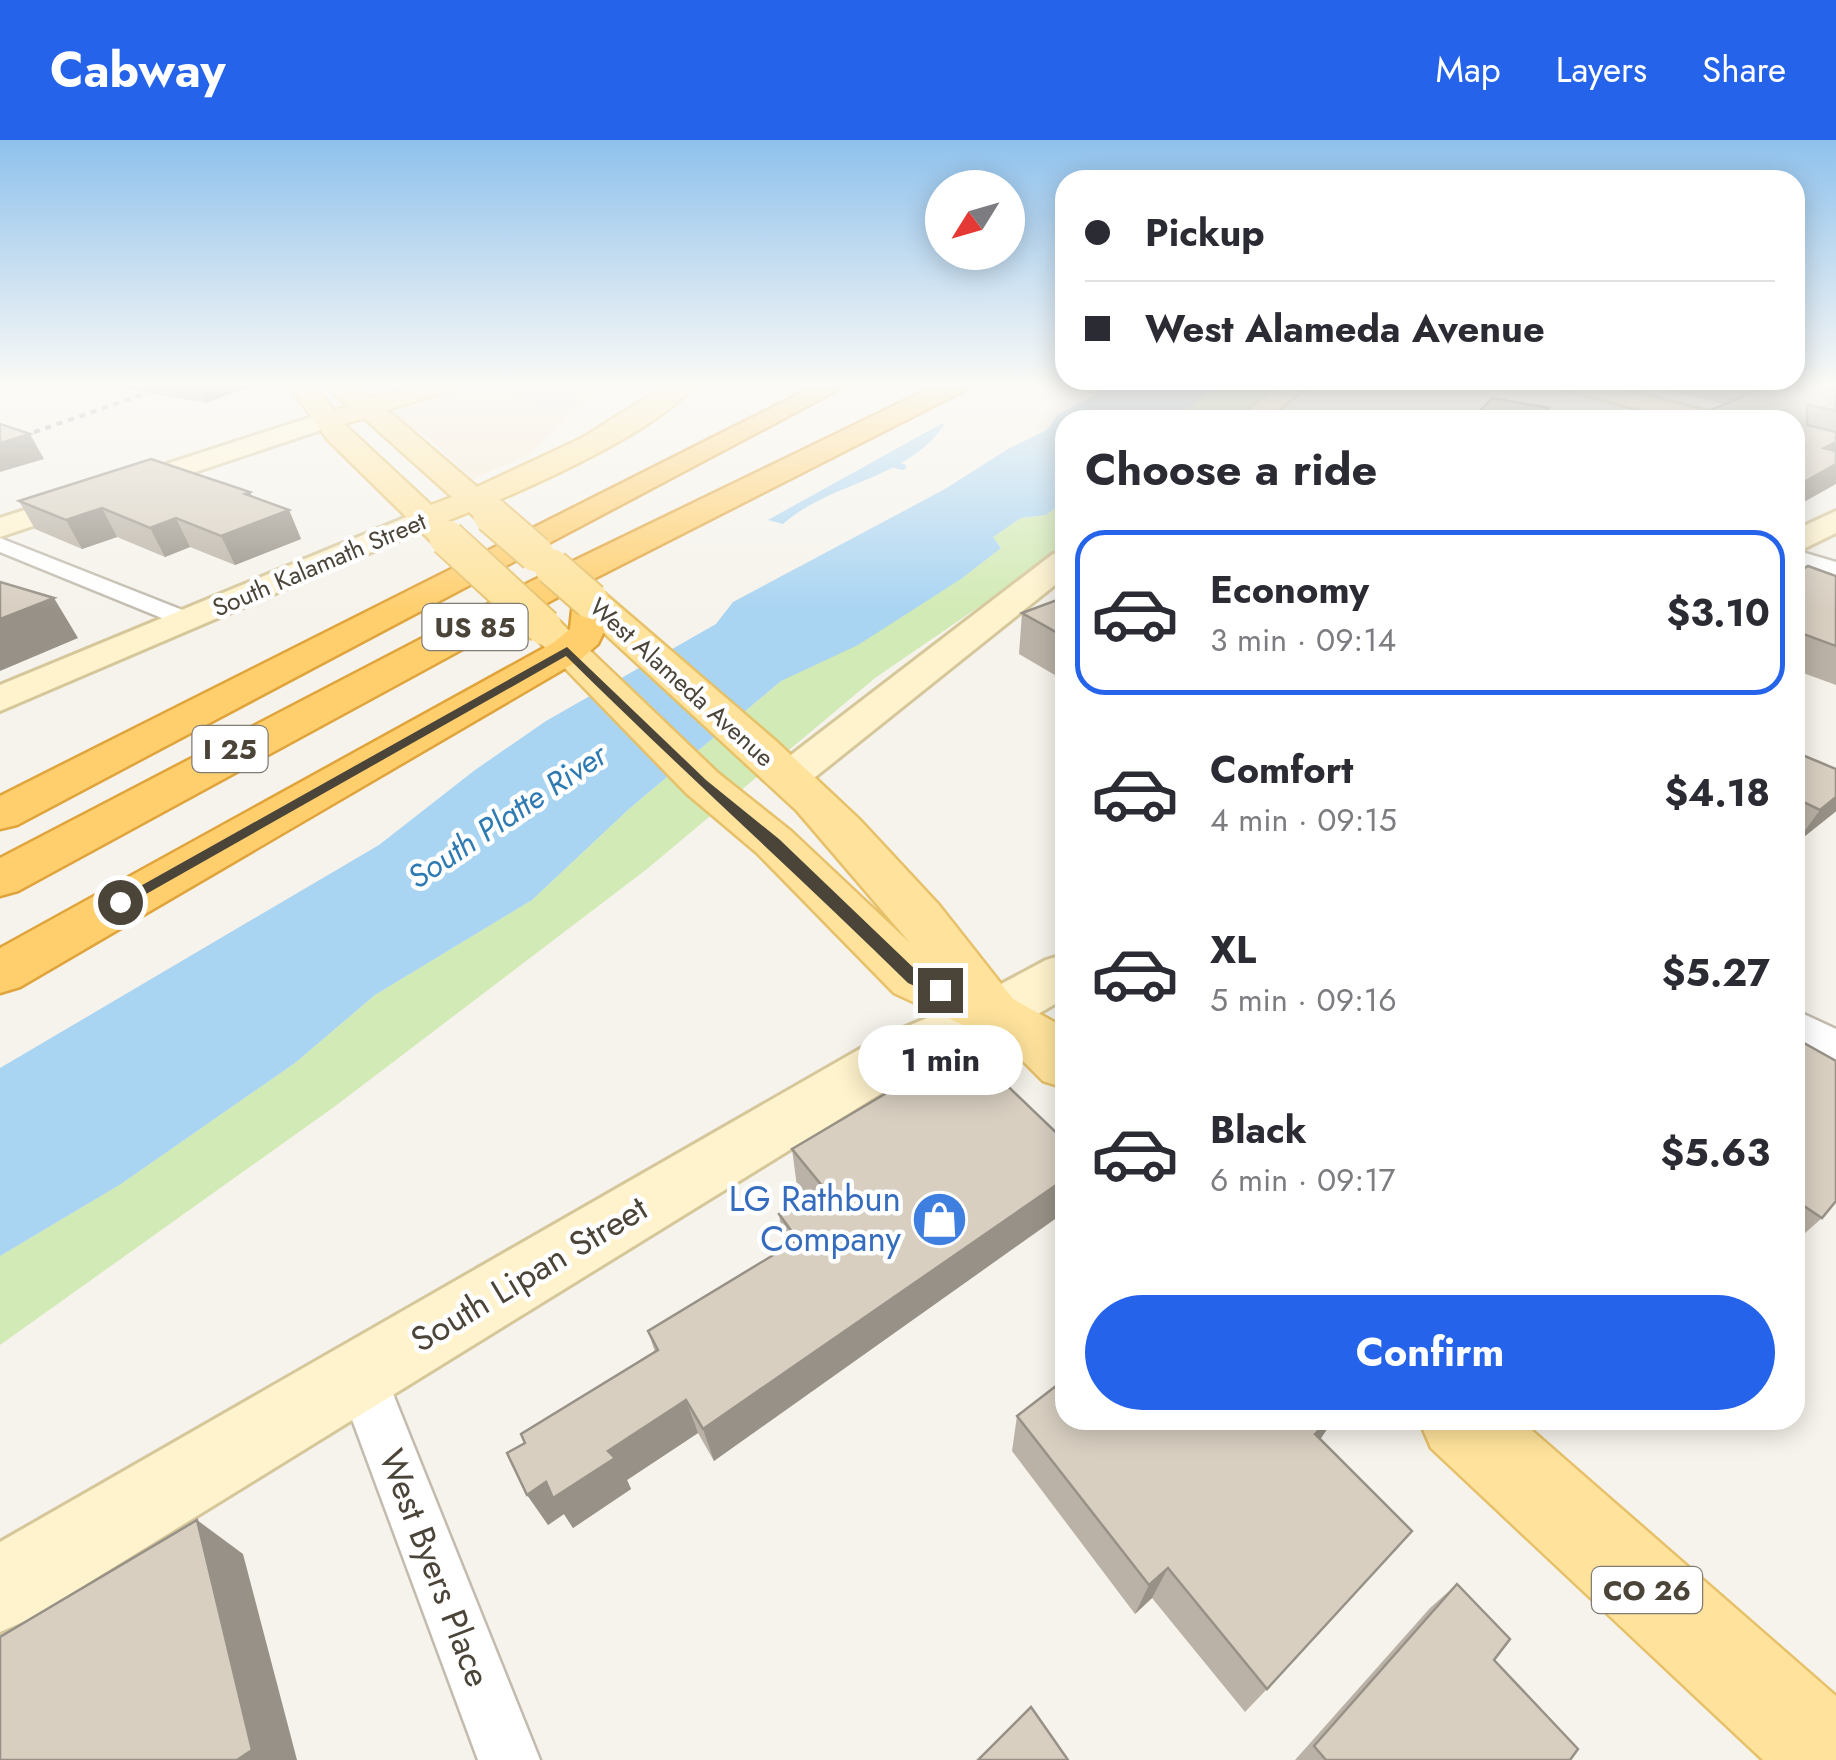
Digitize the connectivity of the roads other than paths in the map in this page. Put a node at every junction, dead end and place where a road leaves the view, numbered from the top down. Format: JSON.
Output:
{"nodes":[{"id":1,"x":204,"y":461,"type":"edge"},
{"id":2,"x":368,"y":461,"type":"edge"},
{"id":3,"x":429,"y":461,"type":"edge"},
{"id":4,"x":565,"y":461,"type":"edge"},
{"id":5,"x":639,"y":461,"type":"edge"},
{"id":6,"x":687,"y":461,"type":"edge"},
{"id":7,"x":750,"y":461,"type":"edge"},
{"id":8,"x":802,"y":461,"type":"edge"},
{"id":9,"x":482,"y":507,"type":"junction"},
{"id":10,"x":1836,"y":520,"type":"edge"},
{"id":11,"x":0,"y":528,"type":"edge"},
{"id":12,"x":437,"y":528,"type":"junction"},
{"id":13,"x":1805,"y":537,"type":"edge"},
{"id":14,"x":0,"y":544,"type":"edge"},
{"id":15,"x":1805,"y":559,"type":"edge"},
{"id":16,"x":1055,"y":569,"type":"edge"},
{"id":17,"x":1836,"y":569,"type":"edge"},
{"id":18,"x":591,"y":601,"type":"junction"},
{"id":19,"x":186,"y":620,"type":"junction"},
{"id":20,"x":567,"y":650,"type":"junction"},
{"id":21,"x":0,"y":699,"type":"edge"},
{"id":22,"x":789,"y":776,"type":"junction"},
{"id":23,"x":0,"y":803,"type":"edge"},
{"id":24,"x":0,"y":815,"type":"edge"},
{"id":25,"x":0,"y":878,"type":"edge"},
{"id":26,"x":0,"y":973,"type":"edge"},
{"id":27,"x":1055,"y":979,"type":"edge"},
{"id":28,"x":993,"y":1014,"type":"junction"},
{"id":29,"x":1805,"y":1030,"type":"edge"},
{"id":30,"x":1836,"y":1047,"type":"edge"},
{"id":31,"x":1055,"y":1055,"type":"edge"},
{"id":32,"x":361,"y":1376,"type":"junction"},
{"id":33,"x":1470,"y":1430,"type":"edge"},
{"id":34,"x":0,"y":1589,"type":"edge"},
{"id":35,"x":509,"y":1760,"type":"edge"},
{"id":36,"x":1835,"y":1760,"type":"edge"}],
"edges":[{"from":1,"to":11,"type":"street"},
{"from":2,"to":12,"type":"main road","name":"West Alameda Avenue"},
{"from":3,"to":9,"type":"main road","name":"West Alameda Avenue"},
{"from":4,"to":9,"type":"main road","name":"South Kalamath Street"},
{"from":5,"to":23,"type":"highway","number":"US 85"},
{"from":6,"to":24,"type":"highway","number":"I 25"},
{"from":7,"to":25,"type":"highway","number":"I 25"},
{"from":8,"to":25,"type":"highway","number":"US 85"},
{"from":9,"to":12,"type":"main road","name":"South Kalamath Street"},
{"from":9,"to":18,"type":"main road","name":"West Alameda Avenue","bridge":true},
{"from":10,"to":13,"type":"street"},
{"from":12,"to":19,"type":"street","name":"South Kalamath Street"},
{"from":12,"to":20,"type":"main road","name":"West Alameda Avenue","bridge":true},
{"from":14,"to":19,"type":"street"},
{"from":15,"to":17,"type":"street"},
{"from":16,"to":22,"type":"street"},
{"from":18,"to":20,"type":"highway"},
{"from":18,"to":22,"type":"main road","name":"West Alameda Avenue"},
{"from":19,"to":21,"type":"street","name":"South Kalamath Street"},
{"from":20,"to":26,"type":"highway"},
{"from":20,"to":28,"type":"main road","name":"West Alameda Avenue"},
{"from":22,"to":28,"type":"main road","name":"West Alameda Avenue"},
{"from":27,"to":28,"type":"street","name":"South Lipan Street"},
{"from":28,"to":31,"type":"main road","name":"West Alameda Avenue"},
{"from":28,"to":32,"type":"street","name":"South Lipan Street"},
{"from":29,"to":30,"type":"street"},
{"from":32,"to":34,"type":"street","name":"South Lipan Street"},
{"from":32,"to":35,"type":"street","name":"West Byers Place"},
{"from":33,"to":36,"type":"main road","number":"CO 26"}]}
